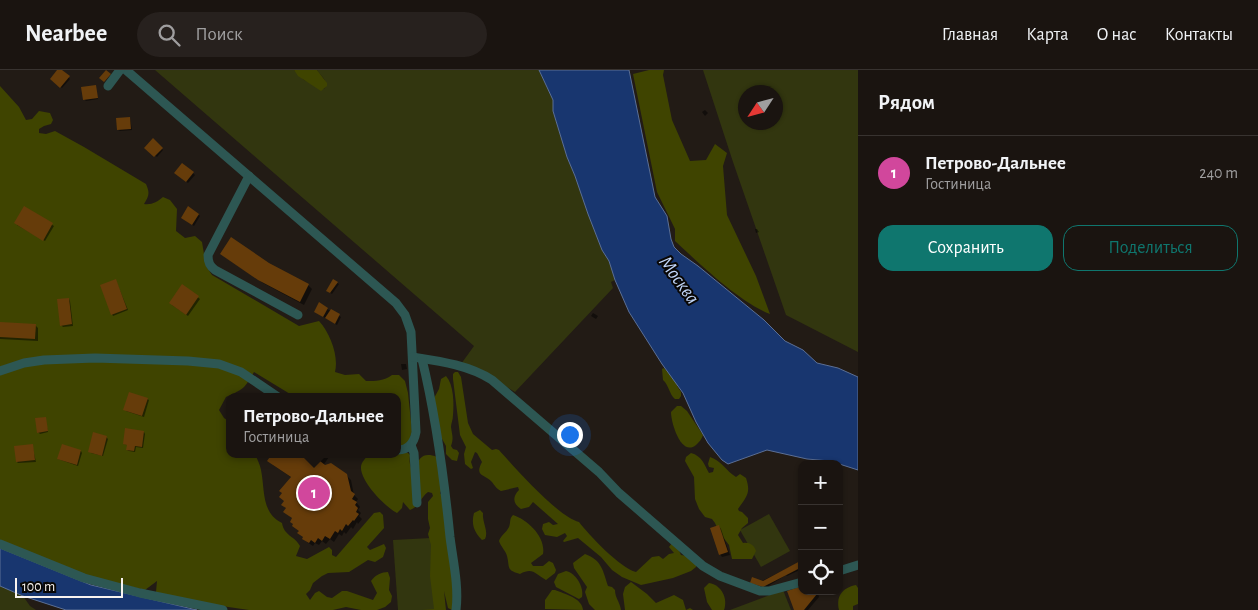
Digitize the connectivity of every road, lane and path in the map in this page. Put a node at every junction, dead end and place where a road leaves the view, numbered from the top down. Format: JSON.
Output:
{"nodes":[{"id":1,"x":120,"y":70,"type":"edge"},
{"id":2,"x":126,"y":70,"type":"edge"},
{"id":3,"x":108,"y":86,"type":"dead end"},
{"id":4,"x":249,"y":176,"type":"junction"},
{"id":5,"x":298,"y":315,"type":"dead end"},
{"id":6,"x":417,"y":358,"type":"junction"},
{"id":7,"x":0,"y":371,"type":"edge"},
{"id":8,"x":272,"y":393,"type":"edge"},
{"id":9,"x":411,"y":445,"type":"junction"},
{"id":10,"x":401,"y":449,"type":"edge"},
{"id":11,"x":416,"y":503,"type":"dead end"},
{"id":12,"x":0,"y":544,"type":"edge"},
{"id":13,"x":858,"y":565,"type":"edge"},
{"id":14,"x":843,"y":570,"type":"edge"},
{"id":15,"x":798,"y":583,"type":"edge"},
{"id":16,"x":223,"y":610,"type":"edge"},
{"id":17,"x":456,"y":610,"type":"edge"}],
"edges":[{"from":1,"to":3,"type":"street"},
{"from":2,"to":4,"type":"street"},
{"from":4,"to":5,"type":"street"},
{"from":4,"to":6,"type":"street"},
{"from":6,"to":9,"type":"street"},
{"from":6,"to":15,"type":"street"},
{"from":6,"to":17,"type":"street"},
{"from":7,"to":8,"type":"street"},
{"from":9,"to":10,"type":"street"},
{"from":9,"to":11,"type":"street"},
{"from":12,"to":16,"type":"street"},
{"from":13,"to":14,"type":"street"}]}
